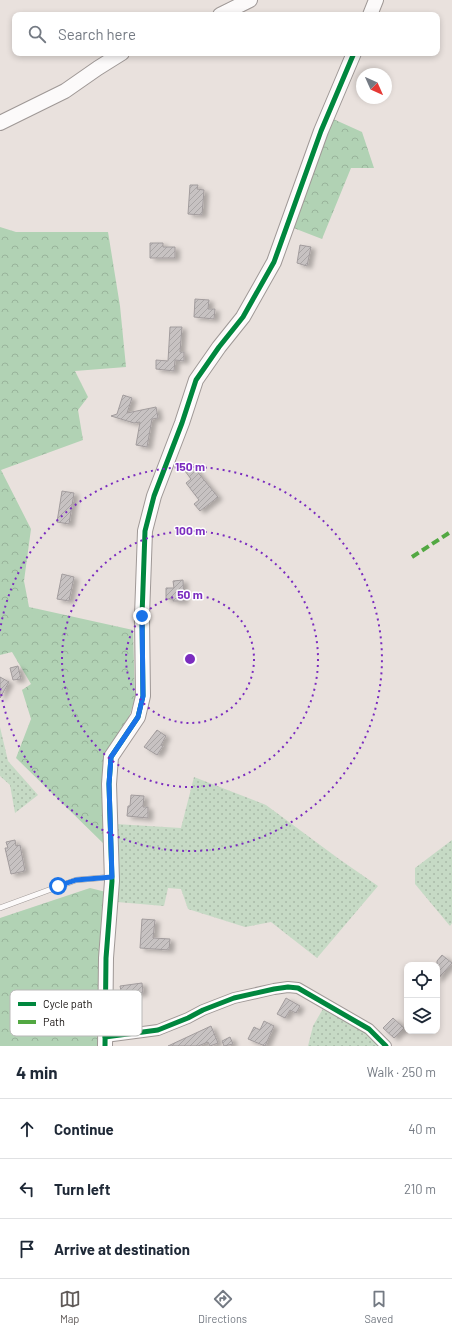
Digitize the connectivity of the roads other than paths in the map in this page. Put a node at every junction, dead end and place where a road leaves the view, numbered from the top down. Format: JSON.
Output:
{"nodes":[{"id":1,"x":250,"y":0,"type":"edge"},
{"id":2,"x":376,"y":0,"type":"edge"},
{"id":3,"x":226,"y":12,"type":"edge"},
{"id":4,"x":371,"y":12,"type":"edge"},
{"id":5,"x":117,"y":56,"type":"edge"},
{"id":6,"x":353,"y":56,"type":"edge"},
{"id":7,"x":0,"y":123,"type":"edge"},
{"id":8,"x":112,"y":877,"type":"junction"},
{"id":9,"x":0,"y":908,"type":"edge"},
{"id":10,"x":106,"y":990,"type":"edge"},
{"id":11,"x":142,"y":1034,"type":"edge"},
{"id":12,"x":132,"y":1036,"type":"edge"},
{"id":13,"x":105,"y":1042,"type":"edge"},
{"id":14,"x":386,"y":1046,"type":"edge"}],
"edges":[{"from":1,"to":3,"type":"street"},
{"from":2,"to":4,"type":"street"},
{"from":5,"to":7,"type":"street"},
{"from":6,"to":8,"type":"street"},
{"from":8,"to":9,"type":"lane"},
{"from":8,"to":10,"type":"street"},
{"from":11,"to":14,"type":"street"},
{"from":12,"to":13,"type":"street"}]}
